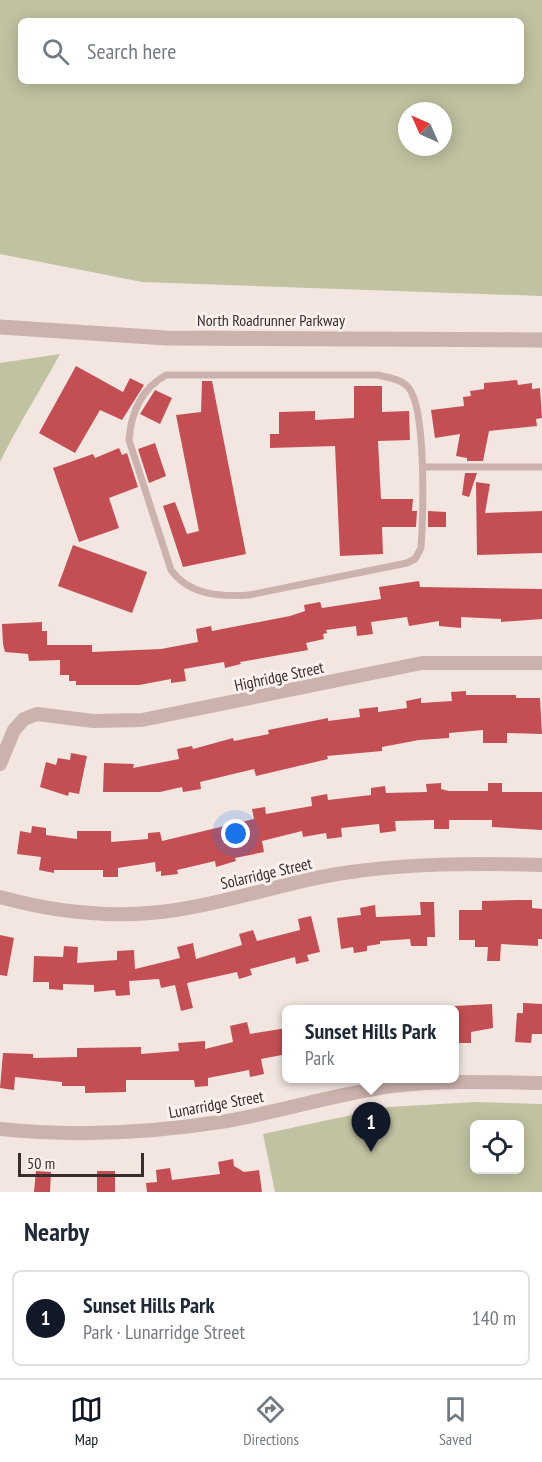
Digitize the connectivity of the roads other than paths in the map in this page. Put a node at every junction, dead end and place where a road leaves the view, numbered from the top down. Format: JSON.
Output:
{"nodes":[{"id":1,"x":0,"y":327,"type":"edge"},
{"id":2,"x":542,"y":340,"type":"edge"},
{"id":3,"x":424,"y":467,"type":"junction"},
{"id":4,"x":542,"y":467,"type":"edge"},
{"id":5,"x":542,"y":663,"type":"edge"},
{"id":6,"x":0,"y":764,"type":"edge"},
{"id":7,"x":542,"y":865,"type":"edge"},
{"id":8,"x":0,"y":897,"type":"edge"},
{"id":9,"x":459,"y":1082,"type":"edge"},
{"id":10,"x":447,"y":1083,"type":"edge"},
{"id":11,"x":542,"y":1083,"type":"edge"},
{"id":12,"x":0,"y":1129,"type":"edge"}],
"edges":[{"from":1,"to":2,"type":"street","name":"North Roadrunner Parkway"},
{"from":3,"to":3,"type":"lane"},
{"from":3,"to":4,"type":"lane"},
{"from":5,"to":6,"type":"street","name":"Highridge Street"},
{"from":7,"to":8,"type":"street","name":"Solarridge Street"},
{"from":9,"to":11,"type":"street","name":"Lunarridge Street"},
{"from":10,"to":12,"type":"street","name":"Lunarridge Street"}]}
